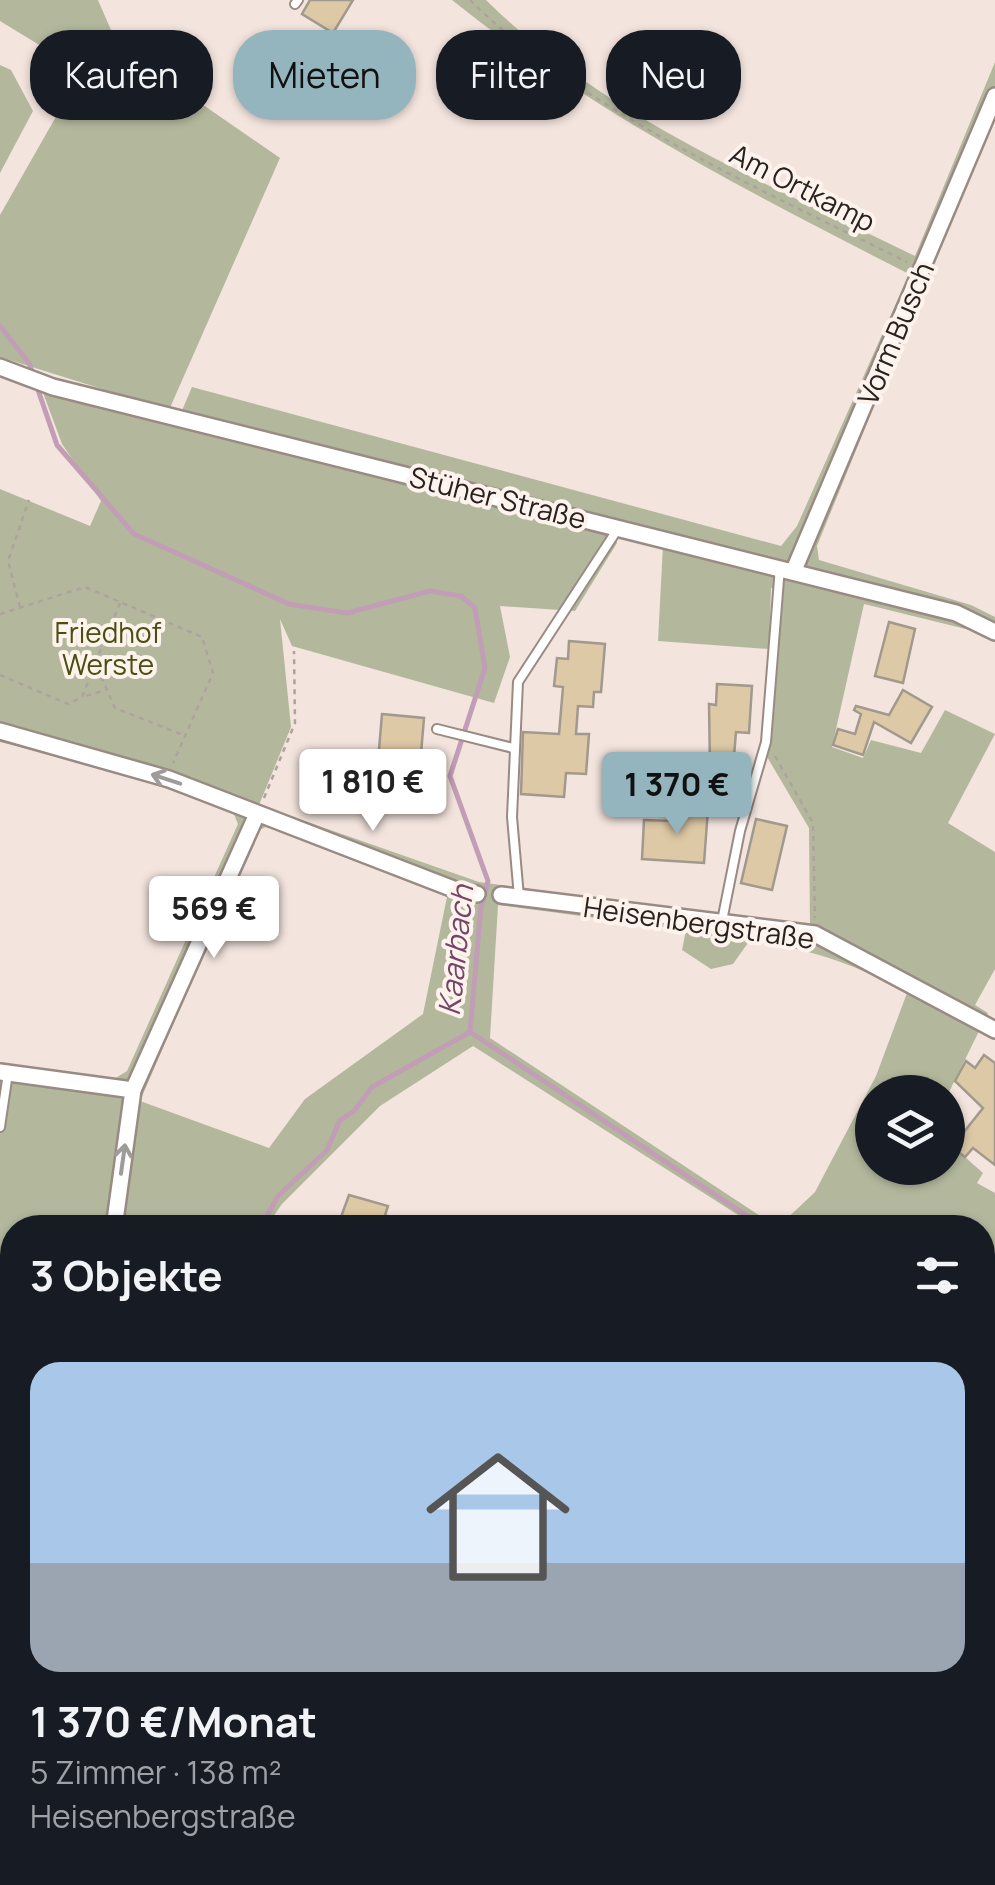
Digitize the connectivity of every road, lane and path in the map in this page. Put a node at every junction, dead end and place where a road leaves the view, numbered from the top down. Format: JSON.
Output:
{"nodes":[{"id":1,"x":470,"y":0,"type":"edge"},
{"id":2,"x":995,"y":96,"type":"edge"},
{"id":3,"x":922,"y":270,"type":"junction"},
{"id":4,"x":0,"y":367,"type":"edge"},
{"id":5,"x":28,"y":500,"type":"dead end"},
{"id":6,"x":618,"y":527,"type":"junction"},
{"id":7,"x":0,"y":556,"type":"edge"},
{"id":8,"x":8,"y":561,"type":"junction"},
{"id":9,"x":787,"y":569,"type":"junction"},
{"id":10,"x":120,"y":603,"type":"junction"},
{"id":11,"x":21,"y":608,"type":"junction"},
{"id":12,"x":0,"y":614,"type":"edge"},
{"id":13,"x":995,"y":632,"type":"edge"},
{"id":14,"x":294,"y":651,"type":"dead end"},
{"id":15,"x":96,"y":663,"type":"junction"},
{"id":16,"x":0,"y":675,"type":"edge"},
{"id":17,"x":106,"y":690,"type":"junction"},
{"id":18,"x":82,"y":697,"type":"junction"},
{"id":19,"x":437,"y":729,"type":"dead end"},
{"id":20,"x":6,"y":733,"type":"edge"},
{"id":21,"x":184,"y":736,"type":"junction"},
{"id":22,"x":766,"y":742,"type":"junction"},
{"id":23,"x":512,"y":748,"type":"junction"},
{"id":24,"x":169,"y":779,"type":"junction"},
{"id":25,"x":257,"y":814,"type":"junction"},
{"id":26,"x":477,"y":894,"type":"dead end"},
{"id":27,"x":501,"y":896,"type":"dead end"},
{"id":28,"x":519,"y":898,"type":"junction"},
{"id":29,"x":722,"y":922,"type":"junction"},
{"id":30,"x":815,"y":934,"type":"junction"},
{"id":31,"x":995,"y":1030,"type":"edge"},
{"id":32,"x":4,"y":1073,"type":"edge"},
{"id":33,"x":133,"y":1090,"type":"junction"},
{"id":34,"x":0,"y":1128,"type":"edge"},
{"id":35,"x":116,"y":1215,"type":"edge"}],
"edges":[{"from":1,"to":3,"type":"path","name":"Am Ortkamp"},
{"from":2,"to":3,"type":"street","name":"Vorm Busch"},
{"from":3,"to":9,"type":"street","name":"Vorm Busch"},
{"from":4,"to":6,"type":"street","name":"Stüher Straße"},
{"from":5,"to":8,"type":"path"},
{"from":6,"to":9,"type":"street","name":"Stüher Straße"},
{"from":6,"to":23,"type":"lane"},
{"from":7,"to":8,"type":"path"},
{"from":8,"to":11,"type":"path"},
{"from":9,"to":13,"type":"street","name":"Stüher Straße"},
{"from":9,"to":22,"type":"lane"},
{"from":10,"to":11,"type":"path"},
{"from":10,"to":15,"type":"path"},
{"from":10,"to":21,"type":"path"},
{"from":11,"to":12,"type":"path"},
{"from":14,"to":25,"type":"path"},
{"from":15,"to":17,"type":"path"},
{"from":15,"to":18,"type":"path"},
{"from":16,"to":18,"type":"path"},
{"from":17,"to":18,"type":"path"},
{"from":17,"to":21,"type":"path"},
{"from":19,"to":23,"type":"lane"},
{"from":24,"to":20,"type":"street","one_way":true},
{"from":21,"to":24,"type":"path"},
{"from":22,"to":29,"type":"lane"},
{"from":22,"to":30,"type":"path"},
{"from":23,"to":28,"type":"lane"},
{"from":24,"to":25,"type":"street"},
{"from":25,"to":26,"type":"street"},
{"from":25,"to":33,"type":"street"},
{"from":27,"to":28,"type":"street","name":"Heisenbergstraße"},
{"from":28,"to":29,"type":"street","name":"Heisenbergstraße"},
{"from":29,"to":30,"type":"street","name":"Heisenbergstraße"},
{"from":30,"to":31,"type":"street","name":"Heisenbergstraße"},
{"from":32,"to":33,"type":"street"},
{"from":32,"to":34,"type":"lane"},
{"from":35,"to":33,"type":"street","one_way":true}]}
